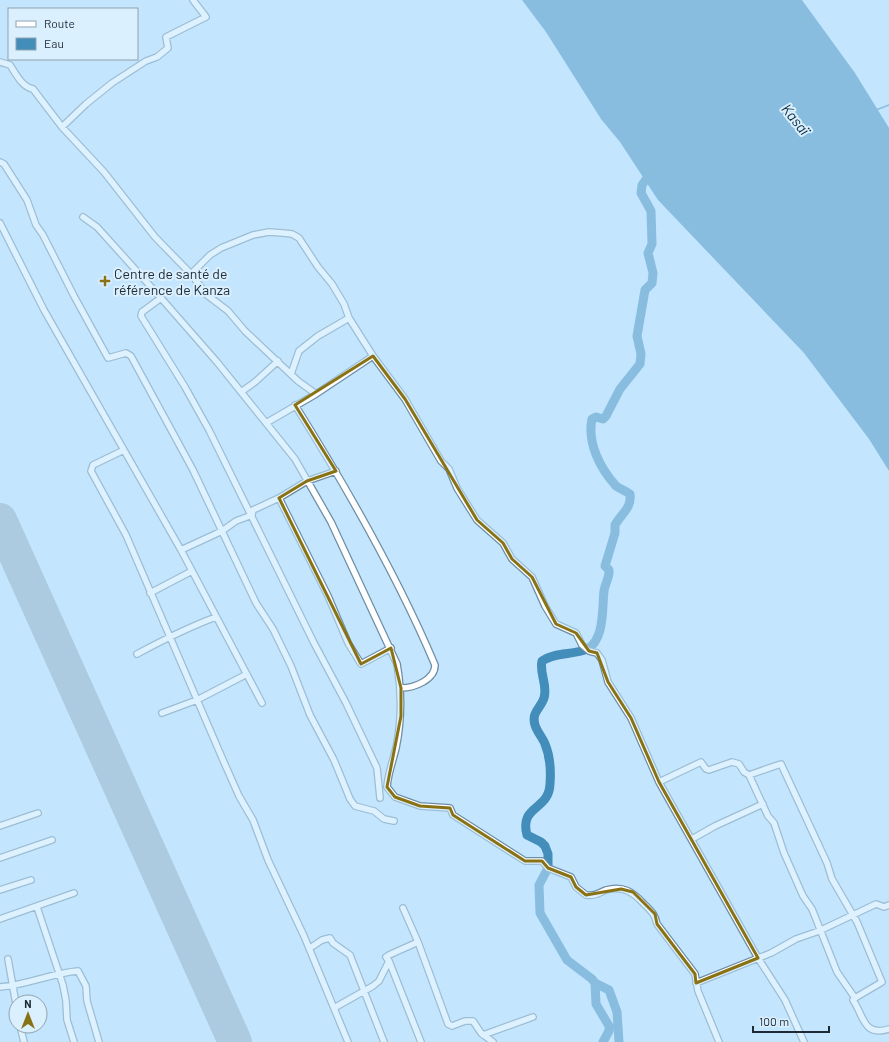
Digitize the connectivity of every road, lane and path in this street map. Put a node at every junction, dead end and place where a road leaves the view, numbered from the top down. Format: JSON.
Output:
{"nodes":[{"id":1,"x":193,"y":0,"type":"edge"},
{"id":2,"x":0,"y":62,"type":"edge"},
{"id":3,"x":62,"y":127,"type":"junction"},
{"id":4,"x":0,"y":162,"type":"edge"},
{"id":5,"x":83,"y":217,"type":"dead end"},
{"id":6,"x":0,"y":223,"type":"edge"},
{"id":7,"x":191,"y":274,"type":"junction"},
{"id":8,"x":161,"y":298,"type":"junction"},
{"id":9,"x":349,"y":318,"type":"junction"},
{"id":10,"x":373,"y":356,"type":"junction"},
{"id":11,"x":278,"y":361,"type":"junction"},
{"id":12,"x":291,"y":374,"type":"junction"},
{"id":13,"x":240,"y":392,"type":"junction"},
{"id":14,"x":316,"y":394,"type":"junction"},
{"id":15,"x":295,"y":405,"type":"junction"},
{"id":16,"x":266,"y":423,"type":"junction"},
{"id":17,"x":124,"y":450,"type":"junction"},
{"id":18,"x":336,"y":471,"type":"junction"},
{"id":19,"x":307,"y":481,"type":"junction"},
{"id":20,"x":279,"y":498,"type":"junction"},
{"id":21,"x":252,"y":515,"type":"junction"},
{"id":22,"x":222,"y":531,"type":"junction"},
{"id":23,"x":180,"y":550,"type":"junction"},
{"id":24,"x":192,"y":571,"type":"junction"},
{"id":25,"x":150,"y":593,"type":"junction"},
{"id":26,"x":216,"y":617,"type":"junction"},
{"id":27,"x":171,"y":638,"type":"junction"},
{"id":28,"x":391,"y":648,"type":"junction"},
{"id":29,"x":137,"y":654,"type":"dead end"},
{"id":30,"x":247,"y":674,"type":"junction"},
{"id":31,"x":401,"y":688,"type":"junction"},
{"id":32,"x":198,"y":700,"type":"junction"},
{"id":33,"x":262,"y":703,"type":"dead end"},
{"id":34,"x":162,"y":713,"type":"dead end"},
{"id":35,"x":749,"y":775,"type":"junction"},
{"id":36,"x":659,"y":782,"type":"junction"},
{"id":37,"x":380,"y":798,"type":"dead end"},
{"id":38,"x":763,"y":804,"type":"junction"},
{"id":39,"x":38,"y":813,"type":"dead end"},
{"id":40,"x":394,"y":821,"type":"dead end"},
{"id":41,"x":0,"y":826,"type":"edge"},
{"id":42,"x":692,"y":839,"type":"junction"},
{"id":43,"x":52,"y":840,"type":"dead end"},
{"id":44,"x":0,"y":858,"type":"edge"},
{"id":45,"x":31,"y":880,"type":"dead end"},
{"id":46,"x":0,"y":890,"type":"edge"},
{"id":47,"x":74,"y":893,"type":"dead end"},
{"id":48,"x":889,"y":905,"type":"edge"},
{"id":49,"x":37,"y":906,"type":"junction"},
{"id":50,"x":403,"y":908,"type":"dead end"},
{"id":51,"x":852,"y":915,"type":"junction"},
{"id":52,"x":0,"y":919,"type":"edge"},
{"id":53,"x":819,"y":931,"type":"junction"},
{"id":54,"x":418,"y":942,"type":"junction"},
{"id":55,"x":310,"y":948,"type":"junction"},
{"id":56,"x":758,"y":958,"type":"junction"},
{"id":57,"x":8,"y":960,"type":"dead end"},
{"id":58,"x":389,"y":961,"type":"junction"},
{"id":59,"x":60,"y":974,"type":"junction"},
{"id":60,"x":696,"y":983,"type":"junction"},
{"id":61,"x":13,"y":986,"type":"junction"},
{"id":62,"x":0,"y":987,"type":"edge"},
{"id":63,"x":364,"y":992,"type":"junction"},
{"id":64,"x":14,"y":994,"type":"edge"},
{"id":65,"x":854,"y":998,"type":"junction"},
{"id":66,"x":334,"y":1008,"type":"junction"},
{"id":67,"x":533,"y":1017,"type":"dead end"},
{"id":68,"x":889,"y":1029,"type":"edge"},
{"id":69,"x":483,"y":1036,"type":"junction"},
{"id":70,"x":74,"y":1042,"type":"edge"},
{"id":71,"x":99,"y":1042,"type":"edge"},
{"id":72,"x":348,"y":1042,"type":"edge"},
{"id":73,"x":384,"y":1042,"type":"edge"},
{"id":74,"x":422,"y":1042,"type":"edge"},
{"id":75,"x":493,"y":1042,"type":"edge"},
{"id":76,"x":719,"y":1042,"type":"edge"},
{"id":77,"x":804,"y":1042,"type":"edge"}],
"edges":[{"from":1,"to":3,"type":"street"},
{"from":2,"to":3,"type":"street"},
{"from":3,"to":7,"type":"street"},
{"from":4,"to":22,"type":"street"},
{"from":5,"to":8,"type":"street"},
{"from":6,"to":17,"type":"street"},
{"from":7,"to":9,"type":"street"},
{"from":7,"to":11,"type":"street"},
{"from":8,"to":13,"type":"street"},
{"from":8,"to":21,"type":"street"},
{"from":9,"to":10,"type":"street"},
{"from":9,"to":12,"type":"street"},
{"from":10,"to":14,"type":"street"},
{"from":10,"to":36,"type":"street"},
{"from":11,"to":12,"type":"street"},
{"from":11,"to":13,"type":"street"},
{"from":12,"to":14,"type":"street"},
{"from":13,"to":16,"type":"street"},
{"from":14,"to":15,"type":"street"},
{"from":15,"to":16,"type":"street"},
{"from":15,"to":18,"type":"street"},
{"from":16,"to":19,"type":"street"},
{"from":17,"to":23,"type":"street"},
{"from":17,"to":25,"type":"street"},
{"from":18,"to":19,"type":"street"},
{"from":18,"to":31,"type":"street"},
{"from":19,"to":20,"type":"street"},
{"from":19,"to":28,"type":"street"},
{"from":20,"to":21,"type":"street"},
{"from":20,"to":28,"type":"street"},
{"from":21,"to":22,"type":"street"},
{"from":21,"to":37,"type":"street"},
{"from":22,"to":23,"type":"street"},
{"from":22,"to":40,"type":"street"},
{"from":23,"to":24,"type":"street"},
{"from":24,"to":25,"type":"street"},
{"from":24,"to":26,"type":"street"},
{"from":25,"to":27,"type":"street"},
{"from":26,"to":27,"type":"street"},
{"from":26,"to":30,"type":"street"},
{"from":27,"to":29,"type":"street"},
{"from":27,"to":32,"type":"street"},
{"from":28,"to":31,"type":"street"},
{"from":30,"to":32,"type":"street"},
{"from":30,"to":33,"type":"street"},
{"from":31,"to":60,"type":"street"},
{"from":32,"to":34,"type":"street"},
{"from":32,"to":55,"type":"street"},
{"from":35,"to":36,"type":"street"},
{"from":35,"to":38,"type":"street"},
{"from":35,"to":51,"type":"street"},
{"from":36,"to":42,"type":"street"},
{"from":38,"to":42,"type":"street"},
{"from":38,"to":53,"type":"street"},
{"from":39,"to":41,"type":"street"},
{"from":42,"to":56,"type":"street"},
{"from":43,"to":44,"type":"street"},
{"from":45,"to":46,"type":"street"},
{"from":47,"to":49,"type":"street"},
{"from":48,"to":51,"type":"street"},
{"from":49,"to":52,"type":"street"},
{"from":49,"to":59,"type":"street"},
{"from":50,"to":54,"type":"street"},
{"from":51,"to":53,"type":"street"},
{"from":51,"to":65,"type":"street"},
{"from":53,"to":56,"type":"street"},
{"from":53,"to":65,"type":"street"},
{"from":54,"to":58,"type":"street"},
{"from":54,"to":69,"type":"street"},
{"from":55,"to":63,"type":"street"},
{"from":55,"to":66,"type":"street"},
{"from":56,"to":60,"type":"street"},
{"from":56,"to":77,"type":"street"},
{"from":57,"to":61,"type":"street"},
{"from":58,"to":63,"type":"street"},
{"from":58,"to":74,"type":"street"},
{"from":59,"to":61,"type":"street"},
{"from":59,"to":70,"type":"street"},
{"from":59,"to":71,"type":"street"},
{"from":60,"to":76,"type":"street"},
{"from":61,"to":62,"type":"street"},
{"from":61,"to":64,"type":"street"},
{"from":63,"to":66,"type":"street"},
{"from":63,"to":73,"type":"street"},
{"from":65,"to":68,"type":"street"},
{"from":66,"to":72,"type":"street"},
{"from":67,"to":69,"type":"street"},
{"from":69,"to":75,"type":"street"}]}
